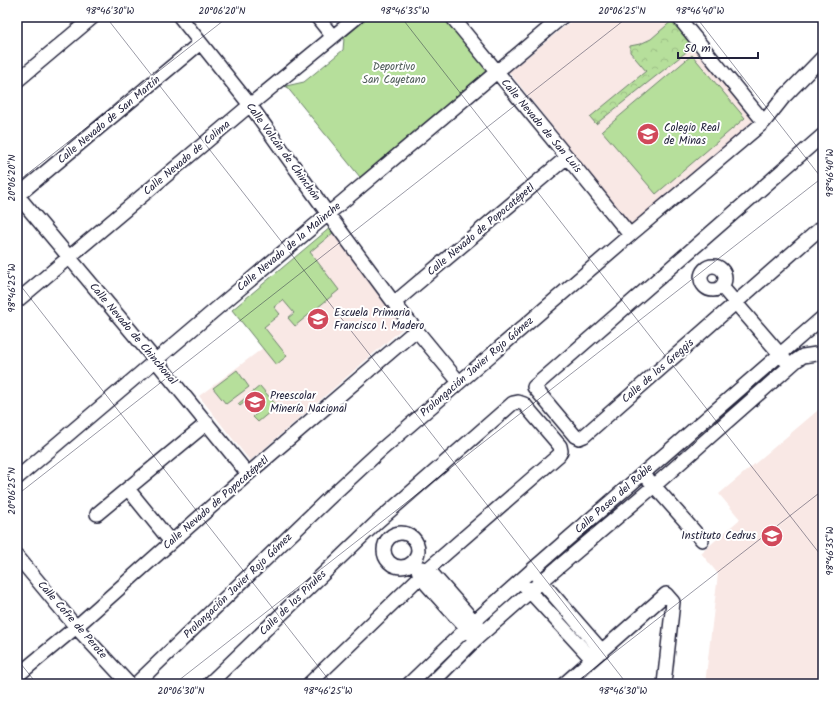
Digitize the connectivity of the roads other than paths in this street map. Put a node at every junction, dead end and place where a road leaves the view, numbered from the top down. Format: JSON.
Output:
{"nodes":[{"id":1,"x":93,"y":17,"type":"edge"},
{"id":2,"x":180,"y":17,"type":"edge"},
{"id":3,"x":318,"y":17,"type":"edge"},
{"id":4,"x":357,"y":17,"type":"edge"},
{"id":5,"x":452,"y":17,"type":"edge"},
{"id":6,"x":678,"y":17,"type":"edge"},
{"id":7,"x":559,"y":18,"type":"edge"},
{"id":8,"x":333,"y":37,"type":"junction"},
{"id":9,"x":200,"y":43,"type":"junction"},
{"id":10,"x":823,"y":58,"type":"edge"},
{"id":11,"x":497,"y":72,"type":"junction"},
{"id":12,"x":17,"y":81,"type":"edge"},
{"id":13,"x":782,"y":99,"type":"junction"},
{"id":14,"x":250,"y":105,"type":"junction"},
{"id":15,"x":752,"y":108,"type":"junction"},
{"id":16,"x":764,"y":122,"type":"junction"},
{"id":17,"x":823,"y":135,"type":"edge"},
{"id":18,"x":567,"y":157,"type":"junction"},
{"id":19,"x":17,"y":196,"type":"edge"},
{"id":20,"x":328,"y":214,"type":"junction"},
{"id":21,"x":823,"y":226,"type":"edge"},
{"id":22,"x":630,"y":235,"type":"junction"},
{"id":23,"x":689,"y":253,"type":"junction"},
{"id":24,"x":69,"y":257,"type":"junction"},
{"id":25,"x":17,"y":301,"type":"edge"},
{"id":26,"x":735,"y":302,"type":"junction"},
{"id":27,"x":394,"y":303,"type":"junction"},
{"id":28,"x":823,"y":317,"type":"edge"},
{"id":29,"x":416,"y":330,"type":"junction"},
{"id":30,"x":823,"y":353,"type":"edge"},
{"id":31,"x":780,"y":355,"type":"junction"},
{"id":32,"x":156,"y":361,"type":"junction"},
{"id":33,"x":790,"y":366,"type":"junction"},
{"id":34,"x":459,"y":382,"type":"junction"},
{"id":35,"x":207,"y":423,"type":"junction"},
{"id":36,"x":248,"y":474,"type":"junction"},
{"id":37,"x":643,"y":474,"type":"junction"},
{"id":38,"x":17,"y":478,"type":"edge"},
{"id":39,"x":654,"y":486,"type":"junction"},
{"id":40,"x":128,"y":489,"type":"junction"},
{"id":41,"x":97,"y":514,"type":"dead end"},
{"id":42,"x":376,"y":523,"type":"junction"},
{"id":43,"x":389,"y":537,"type":"junction"},
{"id":44,"x":702,"y":540,"type":"dead end"},
{"id":45,"x":171,"y":542,"type":"junction"},
{"id":46,"x":17,"y":556,"type":"edge"},
{"id":47,"x":419,"y":569,"type":"junction"},
{"id":48,"x":532,"y":570,"type":"junction"},
{"id":49,"x":521,"y":581,"type":"junction"},
{"id":50,"x":542,"y":581,"type":"junction"},
{"id":51,"x":530,"y":591,"type":"junction"},
{"id":52,"x":568,"y":612,"type":"junction"},
{"id":53,"x":558,"y":621,"type":"junction"},
{"id":54,"x":470,"y":625,"type":"junction"},
{"id":55,"x":76,"y":627,"type":"junction"},
{"id":56,"x":480,"y":636,"type":"junction"},
{"id":57,"x":597,"y":655,"type":"junction"},
{"id":58,"x":17,"y":676,"type":"edge"},
{"id":59,"x":129,"y":684,"type":"edge"},
{"id":60,"x":136,"y":684,"type":"edge"},
{"id":61,"x":209,"y":684,"type":"edge"},
{"id":62,"x":309,"y":684,"type":"edge"},
{"id":63,"x":409,"y":684,"type":"edge"},
{"id":64,"x":431,"y":684,"type":"edge"},
{"id":65,"x":564,"y":684,"type":"edge"},
{"id":66,"x":664,"y":684,"type":"edge"}],
"edges":[{"from":1,"to":12,"type":"street"},
{"from":2,"to":9,"type":"street","name":"Calle Volcán de Chinchón"},
{"from":3,"to":8,"type":"street"},
{"from":4,"to":8,"type":"street","name":"Calle Nevado de Colima"},
{"from":5,"to":11,"type":"street","name":"Calle Nevado de San Luis"},
{"from":6,"to":15,"type":"street"},
{"from":7,"to":11,"type":"street","name":"Calle Nevado de la Malinche"},
{"from":8,"to":14,"type":"street","name":"Calle Nevado de Colima"},
{"from":9,"to":14,"type":"street","name":"Calle Volcán de Chinchón"},
{"from":9,"to":19,"type":"street","name":"Calle Nevado de San Martín"},
{"from":10,"to":13,"type":"street","name":"Prolongación Javier Rojo Gómez"},
{"from":11,"to":18,"type":"street","name":"Calle Nevado de San Luis"},
{"from":11,"to":20,"type":"street","name":"Calle Nevado de la Malinche"},
{"from":13,"to":15,"type":"street"},
{"from":13,"to":16,"type":"street","name":"Prolongación Javier Rojo Gómez"},
{"from":14,"to":20,"type":"street","name":"Calle Volcán de Chinchón"},
{"from":14,"to":24,"type":"street","name":"Calle Nevado de Colima"},
{"from":15,"to":16,"type":"street"},
{"from":16,"to":22,"type":"street","name":"Prolongación Javier Rojo Gómez"},
{"from":17,"to":23,"type":"street"},
{"from":18,"to":22,"type":"street","name":"Calle Nevado de San Luis"},
{"from":18,"to":27,"type":"street","name":"Calle Nevado de Popocatépetl"},
{"from":19,"to":24,"type":"street","name":"Calle Nevado de Chinchonal"},
{"from":20,"to":27,"type":"street","name":"Calle Volcán de Chinchón"},
{"from":20,"to":32,"type":"street","name":"Calle Nevado de la Malinche"},
{"from":21,"to":26,"type":"street","name":"Calle de los Greggis"},
{"from":22,"to":34,"type":"street","name":"Prolongación Javier Rojo Gómez"},
{"from":23,"to":26,"type":"street"},
{"from":23,"to":26,"type":"street","name":"Calle de los Greggis"},
{"from":24,"to":25,"type":"street","name":"Calle Nevado de Colima"},
{"from":24,"to":32,"type":"street","name":"Calle Nevado de Chinchonal"},
{"from":26,"to":31,"type":"street"},
{"from":27,"to":29,"type":"street","name":"Calle Volcán de Chinchón"},
{"from":28,"to":31,"type":"street","name":"Calle Paseo del Roble"},
{"from":29,"to":34,"type":"street","name":"Calle Volcán de Chinchón"},
{"from":29,"to":36,"type":"street","name":"Calle Nevado de Popocatépetl"},
{"from":30,"to":33,"type":"street","name":"Calle Paseo del Roble"},
{"from":31,"to":33,"type":"street"},
{"from":31,"to":37,"type":"street","name":"Calle Paseo del Roble"},
{"from":32,"to":35,"type":"street","name":"Calle Nevado de Chinchonal"},
{"from":32,"to":38,"type":"street","name":"Calle Nevado de la Malinche"},
{"from":33,"to":39,"type":"street","name":"Calle Paseo del Roble"},
{"from":34,"to":60,"type":"street","name":"Prolongación Javier Rojo Gómez"},
{"from":35,"to":36,"type":"street","name":"Calle Nevado de Chinchonal"},
{"from":35,"to":40,"type":"street"},
{"from":36,"to":45,"type":"street","name":"Calle Nevado de Popocatépetl"},
{"from":37,"to":39,"type":"street"},
{"from":37,"to":48,"type":"street","name":"Calle Paseo del Roble"},
{"from":39,"to":44,"type":"street"},
{"from":39,"to":50,"type":"street","name":"Calle Paseo del Roble"},
{"from":40,"to":41,"type":"street"},
{"from":40,"to":45,"type":"street"},
{"from":42,"to":43,"type":"street"},
{"from":42,"to":47,"type":"street","name":"Calle de los Pirules"},
{"from":42,"to":61,"type":"street","name":"Calle de los Pirules"},
{"from":43,"to":47,"type":"street"},
{"from":43,"to":47,"type":"street"},
{"from":45,"to":55,"type":"street","name":"Calle Nevado de Popocatépetl"},
{"from":46,"to":55,"type":"street","name":"Calle Cofre de Perote"},
{"from":47,"to":54,"type":"street"},
{"from":47,"to":62,"type":"street"},
{"from":48,"to":49,"type":"street","name":"Calle Paseo del Roble"},
{"from":48,"to":50,"type":"street"},
{"from":49,"to":51,"type":"street"},
{"from":49,"to":54,"type":"street","name":"Calle Paseo del Roble"},
{"from":50,"to":51,"type":"street","name":"Calle Paseo del Roble"},
{"from":50,"to":52,"type":"street"},
{"from":51,"to":53,"type":"street"},
{"from":51,"to":56,"type":"street","name":"Calle Paseo del Roble"},
{"from":52,"to":53,"type":"street"},
{"from":52,"to":57,"type":"street"},
{"from":53,"to":57,"type":"street"},
{"from":54,"to":56,"type":"street"},
{"from":54,"to":63,"type":"street","name":"Calle Paseo del Roble"},
{"from":55,"to":58,"type":"street","name":"Calle Nevado de Popocatépetl"},
{"from":55,"to":59,"type":"street","name":"Calle Cofre de Perote"},
{"from":56,"to":64,"type":"street","name":"Calle Paseo del Roble"},
{"from":57,"to":65,"type":"street"},
{"from":57,"to":66,"type":"street"}]}
